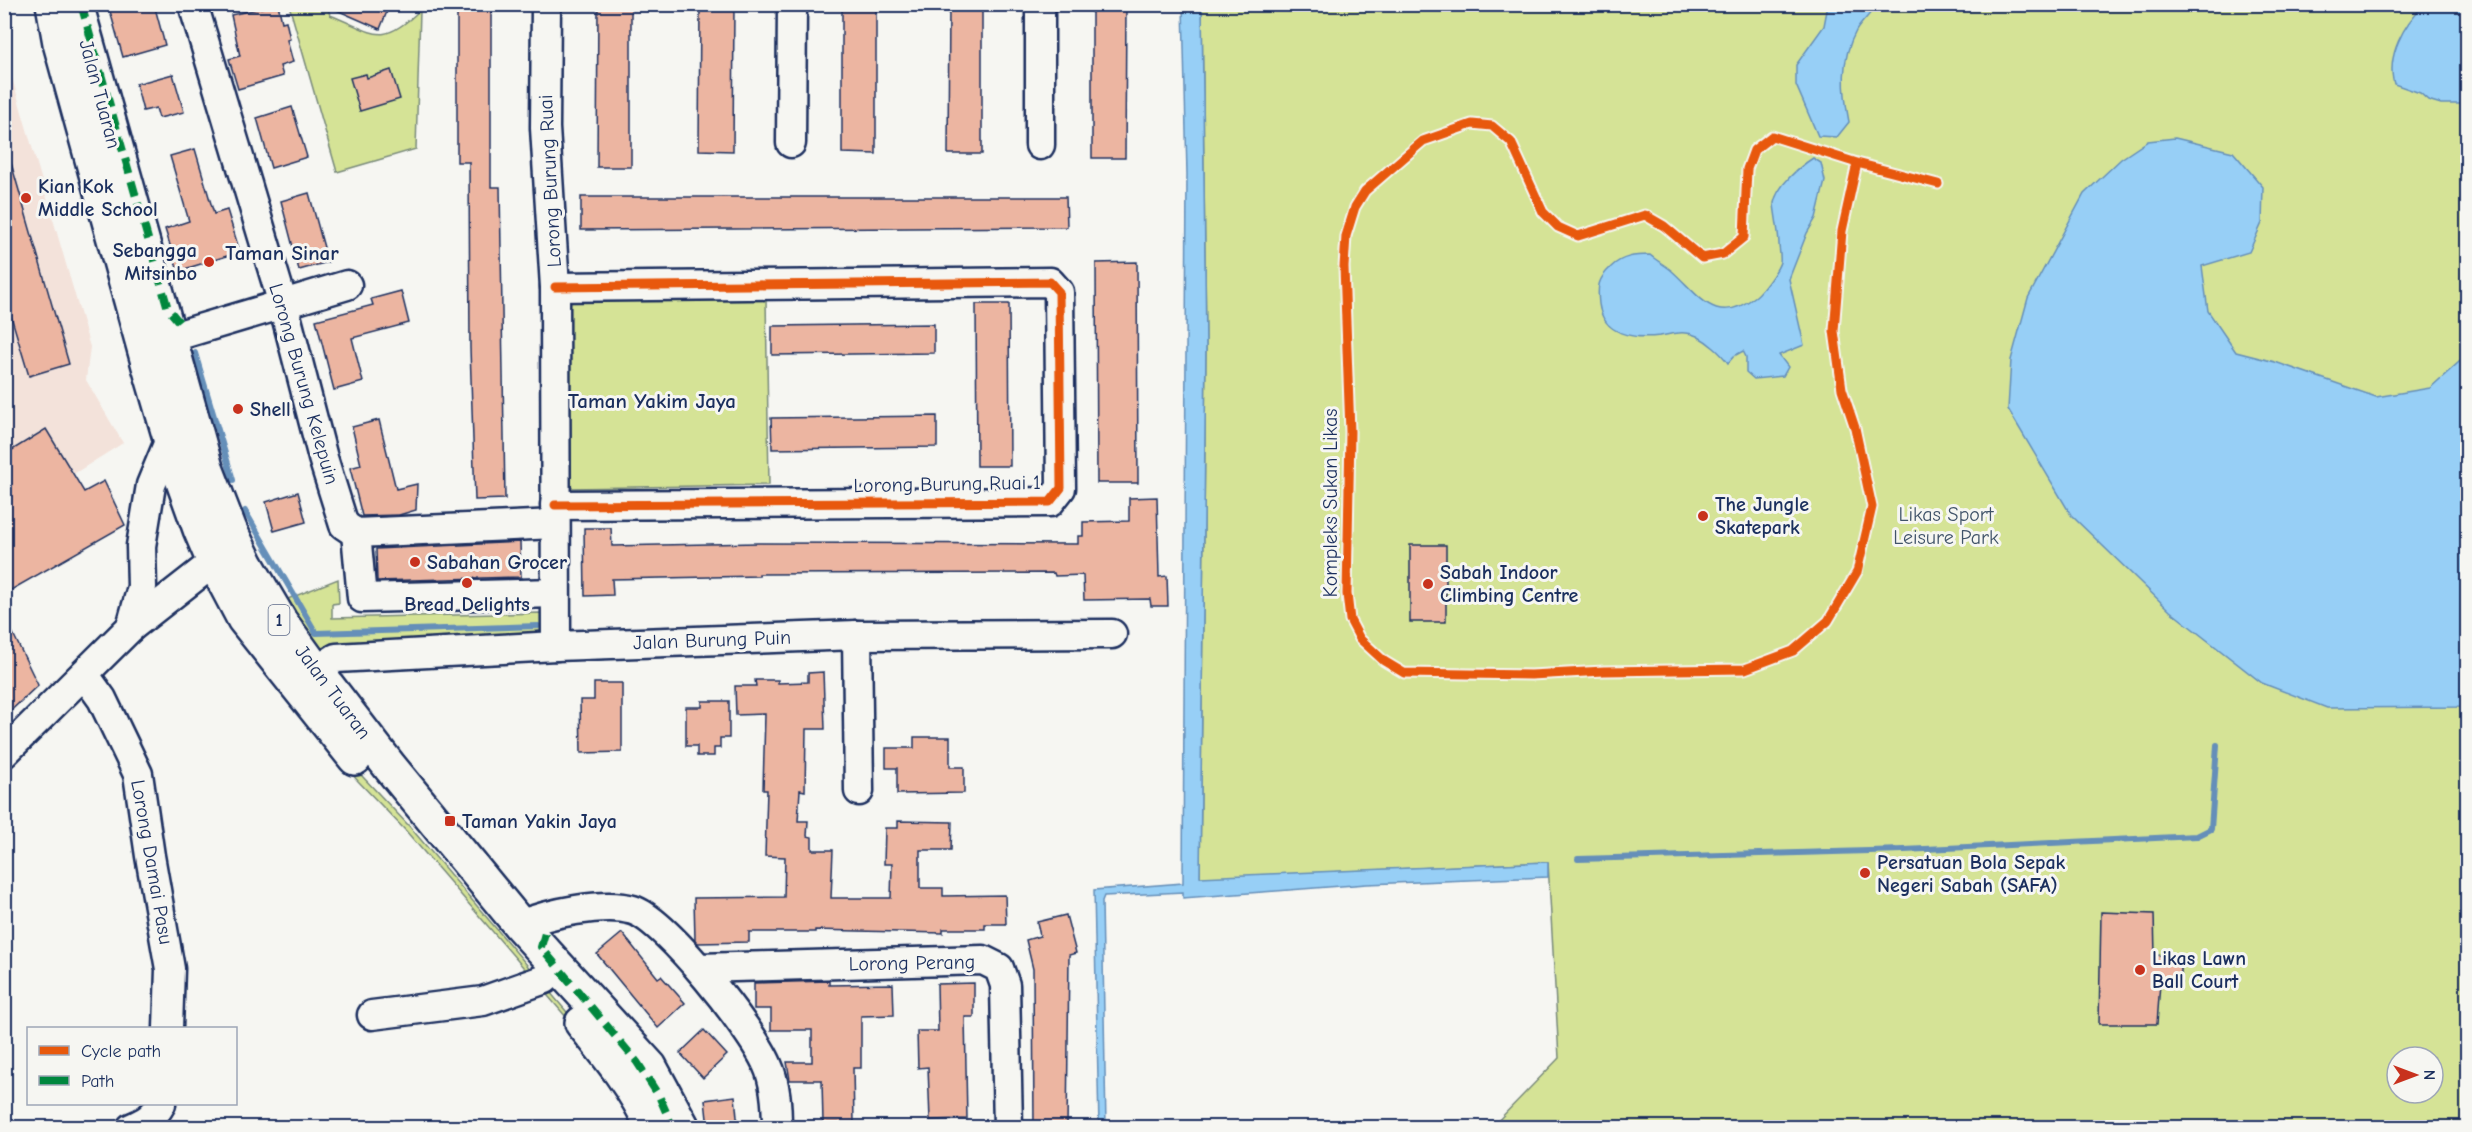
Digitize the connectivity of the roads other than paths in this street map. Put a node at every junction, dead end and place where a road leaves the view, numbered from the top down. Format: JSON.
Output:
{"nodes":[{"id":1,"x":53,"y":4,"type":"edge"},
{"id":2,"x":76,"y":4,"type":"edge"},
{"id":3,"x":193,"y":4,"type":"edge"},
{"id":4,"x":546,"y":4,"type":"edge"},
{"id":5,"x":792,"y":4,"type":"edge"},
{"id":6,"x":1041,"y":4,"type":"edge"},
{"id":7,"x":791,"y":143,"type":"dead end"},
{"id":8,"x":1041,"y":145,"type":"dead end"},
{"id":9,"x":347,"y":285,"type":"dead end"},
{"id":10,"x":555,"y":287,"type":"junction"},
{"id":11,"x":283,"y":304,"type":"junction"},
{"id":12,"x":169,"y":338,"type":"junction"},
{"id":13,"x":186,"y":397,"type":"junction"},
{"id":14,"x":170,"y":439,"type":"junction"},
{"id":15,"x":555,"y":514,"type":"junction"},
{"id":16,"x":356,"y":533,"type":"junction"},
{"id":17,"x":141,"y":546,"type":"junction"},
{"id":18,"x":214,"y":562,"type":"junction"},
{"id":19,"x":186,"y":585,"type":"junction"},
{"id":20,"x":555,"y":593,"type":"junction"},
{"id":21,"x":131,"y":627,"type":"junction"},
{"id":22,"x":1112,"y":634,"type":"dead end"},
{"id":23,"x":857,"y":635,"type":"junction"},
{"id":24,"x":556,"y":645,"type":"junction"},
{"id":25,"x":316,"y":671,"type":"junction"},
{"id":26,"x":84,"y":674,"type":"junction"},
{"id":27,"x":4,"y":753,"type":"edge"},
{"id":28,"x":859,"y":791,"type":"dead end"},
{"id":29,"x":520,"y":925,"type":"junction"},
{"id":30,"x":699,"y":968,"type":"junction"},
{"id":31,"x":545,"y":979,"type":"junction"},
{"id":32,"x":372,"y":1014,"type":"dead end"},
{"id":33,"x":168,"y":1027,"type":"edge"},
{"id":34,"x":160,"y":1105,"type":"edge"},
{"id":35,"x":131,"y":1128,"type":"edge"},
{"id":36,"x":653,"y":1128,"type":"edge"},
{"id":37,"x":683,"y":1128,"type":"edge"},
{"id":38,"x":777,"y":1128,"type":"edge"},
{"id":39,"x":1008,"y":1128,"type":"edge"}],
"edges":[{"from":1,"to":14,"type":"main road","name":"Jalan Tuaran","number":"1"},
{"from":2,"to":12,"type":"main road","name":"Jalan Tuaran","number":"1"},
{"from":3,"to":11,"type":"street","name":"Lorong Burung Kelepuin"},
{"from":4,"to":10,"type":"street","name":"Lorong Burung Ruai"},
{"from":5,"to":7,"type":"street"},
{"from":6,"to":8,"type":"street"},
{"from":9,"to":11,"type":"street"},
{"from":10,"to":15,"type":"street","name":"Lorong Burung Ruai"},
{"from":10,"to":15,"type":"street","name":"Lorong Burung Ruai 1"},
{"from":11,"to":12,"type":"street"},
{"from":11,"to":16,"type":"street","name":"Lorong Burung Kelepuin"},
{"from":12,"to":13,"type":"main road","name":"Jalan Tuaran","number":"1"},
{"from":13,"to":18,"type":"main road"},
{"from":13,"to":25,"type":"main road","name":"Jalan Tuaran","number":"1"},
{"from":14,"to":17,"type":"street"},
{"from":14,"to":18,"type":"main road","name":"Jalan Tuaran","number":"1"},
{"from":15,"to":16,"type":"street"},
{"from":15,"to":20,"type":"street","name":"Lorong Burung Ruai"},
{"from":16,"to":20,"type":"street"},
{"from":17,"to":19,"type":"street"},
{"from":17,"to":21,"type":"street"},
{"from":18,"to":19,"type":"street"},
{"from":18,"to":31,"type":"main road","name":"Jalan Tuaran","number":"1"},
{"from":19,"to":21,"type":"street"},
{"from":20,"to":24,"type":"street","name":"Lorong Burung Ruai"},
{"from":21,"to":26,"type":"street"},
{"from":22,"to":23,"type":"street","name":"Jalan Burung Puin"},
{"from":23,"to":24,"type":"street","name":"Jalan Burung Puin"},
{"from":23,"to":28,"type":"street"},
{"from":24,"to":25,"type":"street","name":"Jalan Burung Puin"},
{"from":25,"to":29,"type":"main road","name":"Jalan Tuaran","number":"1"},
{"from":26,"to":27,"type":"street"},
{"from":26,"to":33,"type":"street","name":"Lorong Damai Pasu"},
{"from":29,"to":30,"type":"street"},
{"from":29,"to":37,"type":"main road","name":"Jalan Tuaran","number":"1"},
{"from":30,"to":38,"type":"street"},
{"from":30,"to":39,"type":"street","name":"Lorong Perang"},
{"from":31,"to":32,"type":"street"},
{"from":31,"to":36,"type":"main road","name":"Jalan Tuaran","number":"1"},
{"from":34,"to":35,"type":"street"}]}
